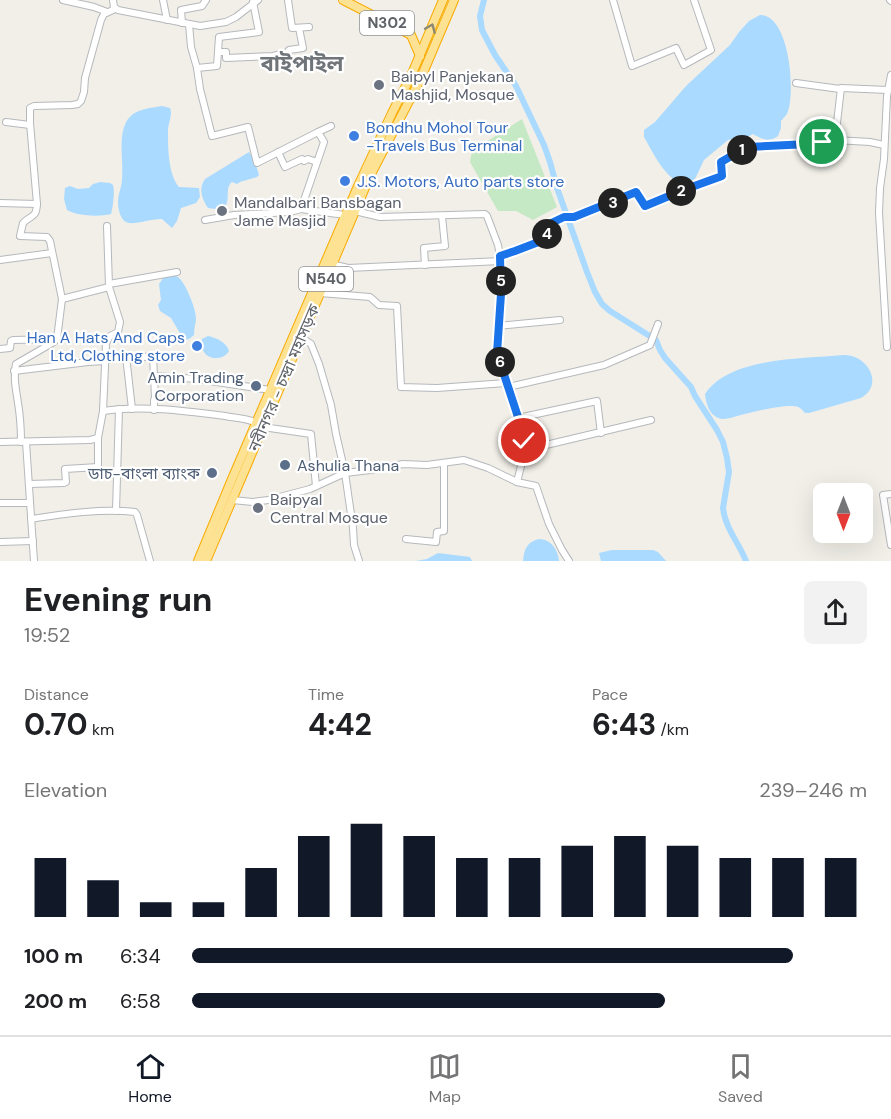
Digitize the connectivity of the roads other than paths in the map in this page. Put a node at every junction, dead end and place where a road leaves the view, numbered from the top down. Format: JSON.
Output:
{"nodes":[{"id":1,"x":63,"y":0,"type":"edge"},
{"id":2,"x":163,"y":0,"type":"edge"},
{"id":3,"x":206,"y":0,"type":"edge"},
{"id":4,"x":288,"y":0,"type":"edge"},
{"id":5,"x":343,"y":0,"type":"edge"},
{"id":6,"x":443,"y":0,"type":"edge"},
{"id":7,"x":454,"y":0,"type":"edge"},
{"id":8,"x":613,"y":0,"type":"edge"},
{"id":9,"x":694,"y":0,"type":"edge"},
{"id":10,"x":256,"y":1,"type":"edge"},
{"id":11,"x":114,"y":3,"type":"edge"},
{"id":12,"x":107,"y":12,"type":"junction"},
{"id":13,"x":167,"y":20,"type":"junction"},
{"id":14,"x":185,"y":24,"type":"junction"},
{"id":15,"x":309,"y":27,"type":"dead end"},
{"id":16,"x":299,"y":28,"type":"junction"},
{"id":17,"x":218,"y":52,"type":"junction"},
{"id":18,"x":420,"y":56,"type":"junction"},
{"id":19,"x":197,"y":68,"type":"junction"},
{"id":20,"x":891,"y":75,"type":"edge"},
{"id":21,"x":796,"y":83,"type":"dead end"},
{"id":22,"x":840,"y":89,"type":"junction"},
{"id":23,"x":888,"y":90,"type":"junction"},
{"id":24,"x":6,"y":123,"type":"dead end"},
{"id":25,"x":30,"y":125,"type":"junction"},
{"id":26,"x":331,"y":126,"type":"dead end"},
{"id":27,"x":318,"y":132,"type":"junction"},
{"id":28,"x":836,"y":140,"type":"junction"},
{"id":29,"x":884,"y":145,"type":"junction"},
{"id":30,"x":278,"y":152,"type":"junction"},
{"id":31,"x":885,"y":159,"type":"junction"},
{"id":32,"x":317,"y":162,"type":"junction"},
{"id":33,"x":891,"y":163,"type":"edge"},
{"id":34,"x":0,"y":203,"type":"edge"},
{"id":35,"x":37,"y":204,"type":"junction"},
{"id":36,"x":301,"y":209,"type":"junction"},
{"id":37,"x":355,"y":210,"type":"junction"},
{"id":38,"x":345,"y":215,"type":"junction"},
{"id":39,"x":442,"y":216,"type":"junction"},
{"id":40,"x":205,"y":220,"type":"dead end"},
{"id":41,"x":107,"y":226,"type":"dead end"},
{"id":42,"x":52,"y":253,"type":"junction"},
{"id":43,"x":500,"y":259,"type":"junction"},
{"id":44,"x":0,"y":260,"type":"edge"},
{"id":45,"x":331,"y":264,"type":"junction"},
{"id":46,"x":425,"y":265,"type":"junction"},
{"id":47,"x":177,"y":272,"type":"dead end"},
{"id":48,"x":109,"y":286,"type":"junction"},
{"id":49,"x":320,"y":293,"type":"junction"},
{"id":50,"x":63,"y":299,"type":"junction"},
{"id":51,"x":560,"y":320,"type":"dead end"},
{"id":52,"x":658,"y":324,"type":"dead end"},
{"id":53,"x":498,"y":326,"type":"junction"},
{"id":54,"x":301,"y":337,"type":"junction"},
{"id":55,"x":57,"y":339,"type":"junction"},
{"id":56,"x":887,"y":347,"type":"dead end"},
{"id":57,"x":0,"y":349,"type":"edge"},
{"id":58,"x":106,"y":358,"type":"junction"},
{"id":59,"x":127,"y":359,"type":"junction"},
{"id":60,"x":14,"y":371,"type":"junction"},
{"id":61,"x":154,"y":376,"type":"junction"},
{"id":62,"x":507,"y":385,"type":"junction"},
{"id":63,"x":270,"y":390,"type":"junction"},
{"id":64,"x":119,"y":409,"type":"junction"},
{"id":65,"x":132,"y":409,"type":"junction"},
{"id":66,"x":154,"y":410,"type":"junction"},
{"id":67,"x":103,"y":411,"type":"junction"},
{"id":68,"x":518,"y":418,"type":"junction"},
{"id":69,"x":651,"y":420,"type":"dead end"},
{"id":70,"x":260,"y":425,"type":"junction"},
{"id":71,"x":601,"y":433,"type":"junction"},
{"id":72,"x":98,"y":438,"type":"junction"},
{"id":73,"x":0,"y":442,"type":"edge"},
{"id":74,"x":24,"y":442,"type":"junction"},
{"id":75,"x":525,"y":450,"type":"junction"},
{"id":76,"x":444,"y":463,"type":"junction"},
{"id":77,"x":345,"y":473,"type":"junction"},
{"id":78,"x":518,"y":482,"type":"junction"},
{"id":79,"x":28,"y":484,"type":"junction"},
{"id":80,"x":316,"y":486,"type":"junction"},
{"id":81,"x":891,"y":494,"type":"edge"},
{"id":82,"x":232,"y":500,"type":"junction"},
{"id":83,"x":0,"y":503,"type":"edge"},
{"id":84,"x":30,"y":503,"type":"junction"},
{"id":85,"x":117,"y":512,"type":"junction"},
{"id":86,"x":31,"y":519,"type":"junction"},
{"id":87,"x":406,"y":539,"type":"dead end"},
{"id":88,"x":33,"y":540,"type":"junction"},
{"id":89,"x":0,"y":542,"type":"edge"},
{"id":90,"x":891,"y":545,"type":"edge"},
{"id":91,"x":34,"y":561,"type":"edge"},
{"id":92,"x":150,"y":561,"type":"edge"},
{"id":93,"x":198,"y":561,"type":"edge"},
{"id":94,"x":206,"y":561,"type":"edge"},
{"id":95,"x":359,"y":561,"type":"edge"},
{"id":96,"x":569,"y":561,"type":"edge"}],
"edges":[{"from":1,"to":12,"type":"street"},
{"from":2,"to":13,"type":"street"},
{"from":3,"to":14,"type":"street"},
{"from":4,"to":16,"type":"street"},
{"from":5,"to":18,"type":"highway","number":"N302"},
{"from":18,"to":6,"type":"highway","name":"নবীনগর - চন্দ্রা মহাসড়ক","number":"N540","one_way":true},
{"from":7,"to":37,"type":"highway","name":"নবীনগর - চন্দ্রা মহাসড়ক","number":"N540"},
{"from":8,"to":9,"type":"street"},
{"from":10,"to":14,"type":"street"},
{"from":10,"to":17,"type":"street"},
{"from":11,"to":12,"type":"street"},
{"from":11,"to":13,"type":"street"},
{"from":12,"to":25,"type":"street"},
{"from":13,"to":14,"type":"street"},
{"from":14,"to":19,"type":"street"},
{"from":15,"to":16,"type":"street"},
{"from":16,"to":17,"type":"street"},
{"from":17,"to":19,"type":"street"},
{"from":18,"to":38,"type":"highway","name":"নবীনগর - চন্দ্রা মহাসড়ক","number":"N540"},
{"from":19,"to":30,"type":"street"},
{"from":20,"to":23,"type":"street"},
{"from":21,"to":22,"type":"street"},
{"from":22,"to":23,"type":"street"},
{"from":22,"to":28,"type":"street"},
{"from":23,"to":29,"type":"street"},
{"from":24,"to":25,"type":"street"},
{"from":25,"to":35,"type":"street"},
{"from":26,"to":27,"type":"street"},
{"from":27,"to":30,"type":"street"},
{"from":27,"to":32,"type":"street"},
{"from":28,"to":29,"type":"street"},
{"from":28,"to":43,"type":"street"},
{"from":29,"to":31,"type":"street"},
{"from":30,"to":32,"type":"street"},
{"from":31,"to":33,"type":"street"},
{"from":31,"to":56,"type":"street"},
{"from":32,"to":36,"type":"street"},
{"from":34,"to":35,"type":"street"},
{"from":35,"to":42,"type":"street"},
{"from":36,"to":38,"type":"street"},
{"from":36,"to":40,"type":"street"},
{"from":37,"to":39,"type":"street"},
{"from":37,"to":45,"type":"highway","name":"নবীনগর - চন্দ্রা মহাসড়ক","number":"N540"},
{"from":38,"to":63,"type":"highway","name":"নবীনগর - চন্দ্রা মহাসড়ক","number":"N540"},
{"from":39,"to":43,"type":"street"},
{"from":39,"to":46,"type":"street"},
{"from":41,"to":48,"type":"street"},
{"from":42,"to":44,"type":"street"},
{"from":42,"to":50,"type":"street"},
{"from":43,"to":46,"type":"street"},
{"from":43,"to":53,"type":"street"},
{"from":45,"to":46,"type":"street"},
{"from":45,"to":49,"type":"highway","name":"নবীনগর - চন্দ্রা মহাসড়ক","number":"N540"},
{"from":47,"to":48,"type":"street"},
{"from":48,"to":50,"type":"street"},
{"from":48,"to":58,"type":"street"},
{"from":49,"to":54,"type":"highway","name":"নবীনগর - চন্দ্রা মহাসড়ক","number":"N540"},
{"from":49,"to":62,"type":"street"},
{"from":50,"to":55,"type":"street"},
{"from":51,"to":53,"type":"street"},
{"from":52,"to":62,"type":"street"},
{"from":53,"to":62,"type":"street"},
{"from":54,"to":70,"type":"highway","name":"নবীনগর - চন্দ্রা মহাসড়ক","number":"N540"},
{"from":54,"to":77,"type":"street"},
{"from":55,"to":57,"type":"street"},
{"from":55,"to":60,"type":"street"},
{"from":58,"to":59,"type":"street"},
{"from":58,"to":60,"type":"street"},
{"from":58,"to":67,"type":"street"},
{"from":59,"to":61,"type":"street"},
{"from":59,"to":65,"type":"street"},
{"from":60,"to":74,"type":"street"},
{"from":61,"to":63,"type":"street"},
{"from":61,"to":66,"type":"street"},
{"from":62,"to":68,"type":"street"},
{"from":63,"to":70,"type":"highway","name":"নবীনগর - চন্দ্রা মহাসড়ক","number":"N540"},
{"from":64,"to":65,"type":"street"},
{"from":64,"to":67,"type":"street"},
{"from":64,"to":85,"type":"street"},
{"from":65,"to":66,"type":"street"},
{"from":66,"to":70,"type":"street"},
{"from":67,"to":72,"type":"street"},
{"from":68,"to":71,"type":"street"},
{"from":68,"to":75,"type":"street"},
{"from":69,"to":71,"type":"street"},
{"from":70,"to":80,"type":"street"},
{"from":70,"to":82,"type":"highway","name":"নবীনগর - চন্দ্রা মহাসড়ক","number":"N540"},
{"from":70,"to":93,"type":"highway","name":"নবীনগর - চন্দ্রা মহাসড়ক","number":"N540"},
{"from":71,"to":75,"type":"street"},
{"from":72,"to":74,"type":"street"},
{"from":72,"to":79,"type":"street"},
{"from":73,"to":74,"type":"street"},
{"from":74,"to":79,"type":"street"},
{"from":75,"to":78,"type":"street"},
{"from":76,"to":77,"type":"street"},
{"from":76,"to":78,"type":"street"},
{"from":76,"to":87,"type":"street"},
{"from":77,"to":80,"type":"street"},
{"from":77,"to":95,"type":"street"},
{"from":78,"to":96,"type":"street"},
{"from":79,"to":84,"type":"street"},
{"from":80,"to":82,"type":"street"},
{"from":81,"to":90,"type":"street"},
{"from":82,"to":94,"type":"highway","name":"নবীনগর - চন্দ্রা মহাসড়ক","number":"N540"},
{"from":83,"to":84,"type":"street"},
{"from":84,"to":86,"type":"street"},
{"from":85,"to":86,"type":"street"},
{"from":85,"to":92,"type":"street"},
{"from":86,"to":88,"type":"street"},
{"from":88,"to":89,"type":"street"},
{"from":88,"to":91,"type":"street"}]}
